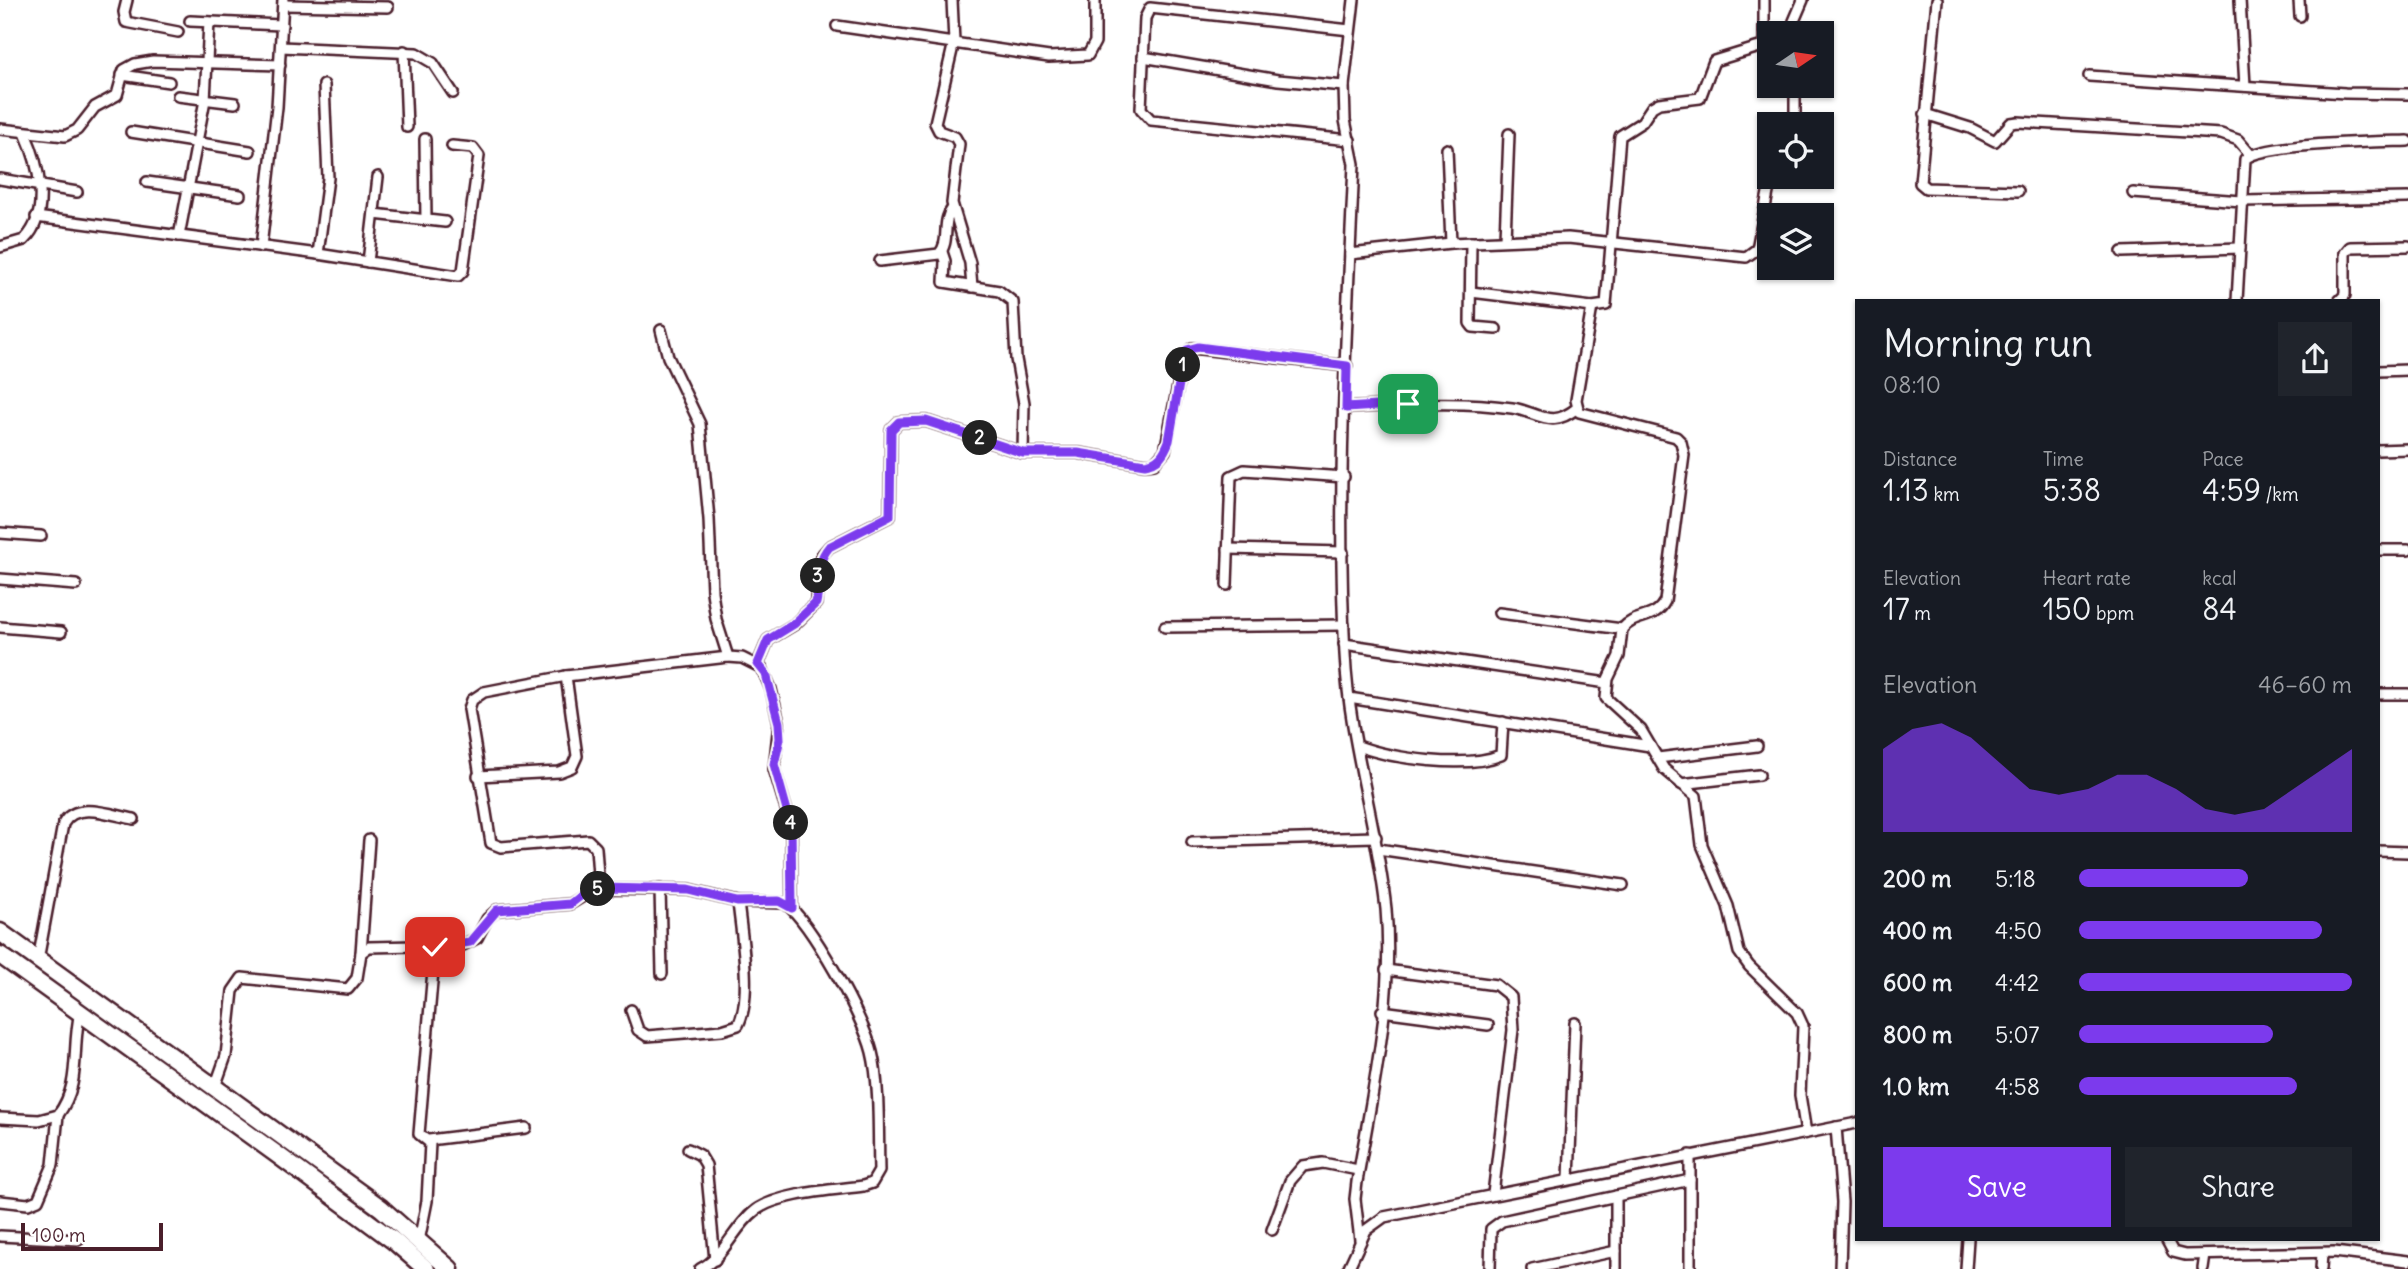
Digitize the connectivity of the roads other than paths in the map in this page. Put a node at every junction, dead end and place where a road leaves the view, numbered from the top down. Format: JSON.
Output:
{"nodes":[{"id":1,"x":127,"y":0,"type":"edge"},
{"id":2,"x":952,"y":0,"type":"edge"},
{"id":3,"x":1095,"y":0,"type":"edge"},
{"id":4,"x":1354,"y":0,"type":"edge"},
{"id":5,"x":1764,"y":0,"type":"edge"},
{"id":6,"x":1803,"y":0,"type":"edge"},
{"id":7,"x":1937,"y":0,"type":"edge"},
{"id":8,"x":2240,"y":0,"type":"edge"},
{"id":9,"x":2298,"y":0,"type":"edge"},
{"id":10,"x":283,"y":3,"type":"edge"},
{"id":11,"x":388,"y":6,"type":"dead end"},
{"id":12,"x":2300,"y":16,"type":"dead end"},
{"id":13,"x":190,"y":21,"type":"dead end"},
{"id":14,"x":1765,"y":21,"type":"edge"},
{"id":15,"x":1794,"y":21,"type":"edge"},
{"id":16,"x":209,"y":22,"type":"junction"},
{"id":17,"x":282,"y":25,"type":"junction"},
{"id":18,"x":837,"y":26,"type":"dead end"},
{"id":19,"x":1350,"y":30,"type":"junction"},
{"id":20,"x":178,"y":32,"type":"dead end"},
{"id":21,"x":954,"y":42,"type":"junction"},
{"id":22,"x":281,"y":47,"type":"junction"},
{"id":23,"x":1757,"y":47,"type":"edge"},
{"id":24,"x":404,"y":51,"type":"junction"},
{"id":25,"x":1143,"y":57,"type":"junction"},
{"id":26,"x":207,"y":62,"type":"junction"},
{"id":27,"x":281,"y":65,"type":"junction"},
{"id":28,"x":122,"y":75,"type":"junction"},
{"id":29,"x":2089,"y":76,"type":"dead end"},
{"id":30,"x":169,"y":82,"type":"dead end"},
{"id":31,"x":324,"y":85,"type":"dead end"},
{"id":32,"x":1344,"y":86,"type":"junction"},
{"id":33,"x":2245,"y":86,"type":"junction"},
{"id":34,"x":453,"y":93,"type":"dead end"},
{"id":35,"x":2408,"y":94,"type":"edge"},
{"id":36,"x":178,"y":96,"type":"dead end"},
{"id":37,"x":205,"y":100,"type":"junction"},
{"id":38,"x":235,"y":103,"type":"dead end"},
{"id":39,"x":1925,"y":114,"type":"junction"},
{"id":40,"x":407,"y":127,"type":"dead end"},
{"id":41,"x":0,"y":129,"type":"edge"},
{"id":42,"x":131,"y":132,"type":"dead end"},
{"id":43,"x":25,"y":133,"type":"junction"},
{"id":44,"x":1510,"y":134,"type":"dead end"},
{"id":45,"x":425,"y":139,"type":"dead end"},
{"id":46,"x":1350,"y":140,"type":"junction"},
{"id":47,"x":2408,"y":141,"type":"edge"},
{"id":48,"x":198,"y":143,"type":"junction"},
{"id":49,"x":452,"y":146,"type":"dead end"},
{"id":50,"x":1447,"y":149,"type":"dead end"},
{"id":51,"x":250,"y":150,"type":"dead end"},
{"id":52,"x":2250,"y":154,"type":"junction"},
{"id":53,"x":378,"y":177,"type":"dead end"},
{"id":54,"x":0,"y":179,"type":"edge"},
{"id":55,"x":147,"y":181,"type":"dead end"},
{"id":56,"x":40,"y":186,"type":"junction"},
{"id":57,"x":190,"y":187,"type":"junction"},
{"id":58,"x":1769,"y":189,"type":"edge"},
{"id":59,"x":2018,"y":191,"type":"dead end"},
{"id":60,"x":77,"y":192,"type":"dead end"},
{"id":61,"x":2133,"y":193,"type":"dead end"},
{"id":62,"x":240,"y":195,"type":"dead end"},
{"id":63,"x":2408,"y":198,"type":"edge"},
{"id":64,"x":2242,"y":201,"type":"junction"},
{"id":65,"x":953,"y":209,"type":"junction"},
{"id":66,"x":374,"y":214,"type":"junction"},
{"id":67,"x":36,"y":217,"type":"junction"},
{"id":68,"x":426,"y":220,"type":"junction"},
{"id":69,"x":445,"y":222,"type":"dead end"},
{"id":70,"x":180,"y":236,"type":"junction"},
{"id":71,"x":1505,"y":239,"type":"junction"},
{"id":72,"x":1471,"y":242,"type":"junction"},
{"id":73,"x":1451,"y":243,"type":"junction"},
{"id":74,"x":1611,"y":244,"type":"junction"},
{"id":75,"x":2408,"y":246,"type":"edge"},
{"id":76,"x":0,"y":247,"type":"edge"},
{"id":77,"x":261,"y":247,"type":"junction"},
{"id":78,"x":2240,"y":248,"type":"junction"},
{"id":79,"x":2122,"y":251,"type":"dead end"},
{"id":80,"x":942,"y":252,"type":"junction"},
{"id":81,"x":318,"y":254,"type":"junction"},
{"id":82,"x":1350,"y":254,"type":"junction"},
{"id":83,"x":880,"y":261,"type":"dead end"},
{"id":84,"x":368,"y":262,"type":"junction"},
{"id":85,"x":972,"y":287,"type":"junction"},
{"id":86,"x":1471,"y":292,"type":"junction"},
{"id":87,"x":2237,"y":299,"type":"edge"},
{"id":88,"x":2341,"y":299,"type":"edge"},
{"id":89,"x":1592,"y":307,"type":"junction"},
{"id":90,"x":661,"y":330,"type":"dead end"},
{"id":91,"x":1496,"y":330,"type":"dead end"},
{"id":92,"x":1347,"y":366,"type":"junction"},
{"id":93,"x":2408,"y":370,"type":"edge"},
{"id":94,"x":2380,"y":372,"type":"edge"},
{"id":95,"x":1346,"y":408,"type":"junction"},
{"id":96,"x":1577,"y":408,"type":"junction"},
{"id":97,"x":2408,"y":449,"type":"edge"},
{"id":98,"x":2380,"y":450,"type":"edge"},
{"id":99,"x":1023,"y":453,"type":"junction"},
{"id":100,"x":1344,"y":477,"type":"junction"},
{"id":101,"x":0,"y":533,"type":"edge"},
{"id":102,"x":41,"y":536,"type":"dead end"},
{"id":103,"x":1228,"y":549,"type":"junction"},
{"id":104,"x":2380,"y":550,"type":"edge"},
{"id":105,"x":2408,"y":550,"type":"edge"},
{"id":106,"x":1343,"y":552,"type":"junction"},
{"id":107,"x":0,"y":579,"type":"edge"},
{"id":108,"x":1227,"y":584,"type":"dead end"},
{"id":109,"x":76,"y":586,"type":"dead end"},
{"id":110,"x":1499,"y":613,"type":"dead end"},
{"id":111,"x":1344,"y":625,"type":"junction"},
{"id":112,"x":0,"y":627,"type":"edge"},
{"id":113,"x":1165,"y":627,"type":"dead end"},
{"id":114,"x":1622,"y":629,"type":"junction"},
{"id":115,"x":61,"y":632,"type":"dead end"},
{"id":116,"x":1344,"y":644,"type":"junction"},
{"id":117,"x":728,"y":657,"type":"junction"},
{"id":118,"x":758,"y":664,"type":"junction"},
{"id":119,"x":566,"y":676,"type":"junction"},
{"id":120,"x":1607,"y":683,"type":"junction"},
{"id":121,"x":2380,"y":694,"type":"edge"},
{"id":122,"x":2408,"y":694,"type":"edge"},
{"id":123,"x":1349,"y":698,"type":"junction"},
{"id":124,"x":1503,"y":722,"type":"junction"},
{"id":125,"x":1358,"y":746,"type":"junction"},
{"id":126,"x":1650,"y":746,"type":"junction"},
{"id":127,"x":1757,"y":746,"type":"dead end"},
{"id":128,"x":1658,"y":758,"type":"junction"},
{"id":129,"x":1759,"y":775,"type":"dead end"},
{"id":130,"x":478,"y":776,"type":"junction"},
{"id":131,"x":1681,"y":784,"type":"junction"},
{"id":132,"x":134,"y":819,"type":"dead end"},
{"id":133,"x":1376,"y":837,"type":"junction"},
{"id":134,"x":369,"y":840,"type":"dead end"},
{"id":135,"x":1192,"y":842,"type":"dead end"},
{"id":136,"x":1378,"y":849,"type":"junction"},
{"id":137,"x":2380,"y":851,"type":"edge"},
{"id":138,"x":2408,"y":852,"type":"edge"},
{"id":139,"x":1623,"y":885,"type":"dead end"},
{"id":140,"x":599,"y":888,"type":"junction"},
{"id":141,"x":660,"y":890,"type":"junction"},
{"id":142,"x":737,"y":902,"type":"junction"},
{"id":143,"x":792,"y":908,"type":"junction"},
{"id":144,"x":0,"y":932,"type":"edge"},
{"id":145,"x":435,"y":947,"type":"junction"},
{"id":146,"x":361,"y":953,"type":"junction"},
{"id":147,"x":0,"y":955,"type":"edge"},
{"id":148,"x":38,"y":960,"type":"junction"},
{"id":149,"x":1386,"y":970,"type":"junction"},
{"id":150,"x":662,"y":974,"type":"dead end"},
{"id":151,"x":631,"y":1010,"type":"dead end"},
{"id":152,"x":1382,"y":1011,"type":"junction"},
{"id":153,"x":80,"y":1013,"type":"junction"},
{"id":154,"x":1575,"y":1023,"type":"dead end"},
{"id":155,"x":1488,"y":1025,"type":"dead end"},
{"id":156,"x":215,"y":1087,"type":"junction"},
{"id":157,"x":58,"y":1115,"type":"junction"},
{"id":158,"x":0,"y":1118,"type":"edge"},
{"id":159,"x":1855,"y":1123,"type":"edge"},
{"id":160,"x":1836,"y":1127,"type":"junction"},
{"id":161,"x":526,"y":1128,"type":"dead end"},
{"id":162,"x":1806,"y":1133,"type":"junction"},
{"id":163,"x":429,"y":1140,"type":"junction"},
{"id":164,"x":688,"y":1149,"type":"dead end"},
{"id":165,"x":1690,"y":1156,"type":"junction"},
{"id":166,"x":1358,"y":1170,"type":"junction"},
{"id":167,"x":1569,"y":1179,"type":"junction"},
{"id":168,"x":1690,"y":1180,"type":"junction"},
{"id":169,"x":1493,"y":1194,"type":"junction"},
{"id":170,"x":1616,"y":1196,"type":"junction"},
{"id":171,"x":0,"y":1201,"type":"edge"},
{"id":172,"x":1272,"y":1230,"type":"dead end"},
{"id":173,"x":0,"y":1237,"type":"edge"},
{"id":174,"x":78,"y":1240,"type":"dead end"},
{"id":175,"x":1360,"y":1240,"type":"junction"},
{"id":176,"x":419,"y":1241,"type":"junction"},
{"id":177,"x":1968,"y":1241,"type":"edge"},
{"id":178,"x":2167,"y":1241,"type":"edge"},
{"id":179,"x":1616,"y":1251,"type":"junction"},
{"id":180,"x":2322,"y":1253,"type":"junction"},
{"id":181,"x":2205,"y":1255,"type":"junction"},
{"id":182,"x":715,"y":1260,"type":"junction"},
{"id":183,"x":2408,"y":1261,"type":"edge"},
{"id":184,"x":426,"y":1269,"type":"edge"},
{"id":185,"x":450,"y":1269,"type":"edge"},
{"id":186,"x":699,"y":1269,"type":"edge"},
{"id":187,"x":1348,"y":1269,"type":"edge"},
{"id":188,"x":1490,"y":1269,"type":"edge"},
{"id":189,"x":1531,"y":1269,"type":"edge"},
{"id":190,"x":1616,"y":1269,"type":"edge"},
{"id":191,"x":1690,"y":1269,"type":"edge"},
{"id":192,"x":1840,"y":1269,"type":"edge"},
{"id":193,"x":1966,"y":1269,"type":"edge"},
{"id":194,"x":2203,"y":1269,"type":"edge"},
{"id":195,"x":2321,"y":1269,"type":"edge"}],
"edges":[{"from":1,"to":20,"type":"street"},
{"from":2,"to":21,"type":"street"},
{"from":3,"to":21,"type":"street"},
{"from":4,"to":19,"type":"street"},
{"from":5,"to":14,"type":"street"},
{"from":6,"to":15,"type":"street"},
{"from":7,"to":39,"type":"street"},
{"from":8,"to":33,"type":"street"},
{"from":9,"to":12,"type":"street"},
{"from":10,"to":11,"type":"street"},
{"from":10,"to":17,"type":"street"},
{"from":13,"to":16,"type":"street"},
{"from":16,"to":17,"type":"street"},
{"from":16,"to":26,"type":"street"},
{"from":17,"to":22,"type":"street"},
{"from":18,"to":21,"type":"street"},
{"from":19,"to":25,"type":"street"},
{"from":19,"to":32,"type":"street"},
{"from":21,"to":65,"type":"street"},
{"from":22,"to":24,"type":"street"},
{"from":22,"to":27,"type":"street"},
{"from":23,"to":74,"type":"street"},
{"from":24,"to":34,"type":"street"},
{"from":24,"to":40,"type":"street"},
{"from":25,"to":32,"type":"street"},
{"from":25,"to":46,"type":"street"},
{"from":26,"to":27,"type":"street"},
{"from":26,"to":28,"type":"street"},
{"from":26,"to":37,"type":"street"},
{"from":27,"to":77,"type":"street"},
{"from":28,"to":30,"type":"street"},
{"from":28,"to":43,"type":"street"},
{"from":29,"to":33,"type":"street"},
{"from":31,"to":81,"type":"street"},
{"from":32,"to":46,"type":"street"},
{"from":33,"to":35,"type":"street"},
{"from":36,"to":37,"type":"street"},
{"from":37,"to":38,"type":"street"},
{"from":37,"to":48,"type":"street"},
{"from":39,"to":52,"type":"street"},
{"from":39,"to":59,"type":"street"},
{"from":41,"to":43,"type":"street"},
{"from":42,"to":48,"type":"street"},
{"from":43,"to":56,"type":"street"},
{"from":44,"to":71,"type":"street"},
{"from":45,"to":68,"type":"street"},
{"from":46,"to":82,"type":"street"},
{"from":47,"to":52,"type":"street"},
{"from":48,"to":51,"type":"street"},
{"from":48,"to":57,"type":"street"},
{"from":49,"to":84,"type":"street"},
{"from":50,"to":73,"type":"street"},
{"from":52,"to":64,"type":"street"},
{"from":53,"to":66,"type":"street"},
{"from":54,"to":56,"type":"street"},
{"from":55,"to":57,"type":"street"},
{"from":56,"to":60,"type":"street"},
{"from":56,"to":67,"type":"street"},
{"from":57,"to":62,"type":"street"},
{"from":57,"to":70,"type":"street"},
{"from":58,"to":74,"type":"street"},
{"from":61,"to":64,"type":"street"},
{"from":63,"to":64,"type":"street"},
{"from":64,"to":78,"type":"street"},
{"from":65,"to":80,"type":"street"},
{"from":65,"to":85,"type":"street"},
{"from":66,"to":68,"type":"street"},
{"from":66,"to":84,"type":"street"},
{"from":67,"to":70,"type":"street"},
{"from":67,"to":76,"type":"street"},
{"from":68,"to":69,"type":"street"},
{"from":70,"to":77,"type":"street"},
{"from":71,"to":72,"type":"street"},
{"from":71,"to":74,"type":"street"},
{"from":72,"to":73,"type":"street"},
{"from":72,"to":86,"type":"street"},
{"from":73,"to":82,"type":"street"},
{"from":74,"to":89,"type":"street"},
{"from":75,"to":88,"type":"street"},
{"from":77,"to":81,"type":"street"},
{"from":78,"to":79,"type":"street"},
{"from":78,"to":87,"type":"street"},
{"from":80,"to":83,"type":"street"},
{"from":80,"to":85,"type":"street"},
{"from":81,"to":84,"type":"street"},
{"from":82,"to":92,"type":"street"},
{"from":85,"to":99,"type":"street"},
{"from":86,"to":89,"type":"street"},
{"from":86,"to":91,"type":"street"},
{"from":89,"to":96,"type":"street"},
{"from":90,"to":117,"type":"street"},
{"from":92,"to":95,"type":"street"},
{"from":92,"to":99,"type":"street"},
{"from":93,"to":94,"type":"street"},
{"from":95,"to":96,"type":"street"},
{"from":95,"to":100,"type":"street"},
{"from":96,"to":114,"type":"street"},
{"from":97,"to":98,"type":"street"},
{"from":99,"to":118,"type":"street"},
{"from":100,"to":103,"type":"street"},
{"from":100,"to":106,"type":"street"},
{"from":101,"to":102,"type":"street"},
{"from":103,"to":106,"type":"street"},
{"from":103,"to":108,"type":"street"},
{"from":104,"to":105,"type":"street"},
{"from":106,"to":111,"type":"street"},
{"from":107,"to":109,"type":"street"},
{"from":110,"to":114,"type":"street"},
{"from":111,"to":113,"type":"street"},
{"from":111,"to":116,"type":"street"},
{"from":112,"to":115,"type":"street"},
{"from":114,"to":120,"type":"street"},
{"from":116,"to":120,"type":"street"},
{"from":116,"to":123,"type":"street"},
{"from":117,"to":118,"type":"street"},
{"from":117,"to":119,"type":"street"},
{"from":118,"to":143,"type":"street"},
{"from":119,"to":130,"type":"street"},
{"from":119,"to":130,"type":"street"},
{"from":120,"to":126,"type":"street"},
{"from":121,"to":122,"type":"street"},
{"from":123,"to":124,"type":"street"},
{"from":123,"to":125,"type":"street"},
{"from":124,"to":125,"type":"street"},
{"from":124,"to":126,"type":"street"},
{"from":125,"to":133,"type":"street"},
{"from":126,"to":128,"type":"street"},
{"from":127,"to":128,"type":"street"},
{"from":128,"to":131,"type":"street"},
{"from":129,"to":131,"type":"street"},
{"from":130,"to":140,"type":"street"},
{"from":131,"to":162,"type":"street"},
{"from":132,"to":148,"type":"street"},
{"from":133,"to":135,"type":"street"},
{"from":133,"to":136,"type":"street"},
{"from":134,"to":146,"type":"street"},
{"from":136,"to":139,"type":"street"},
{"from":136,"to":149,"type":"street"},
{"from":137,"to":138,"type":"street"},
{"from":140,"to":141,"type":"street"},
{"from":140,"to":145,"type":"street"},
{"from":141,"to":142,"type":"street"},
{"from":141,"to":150,"type":"street"},
{"from":142,"to":143,"type":"street"},
{"from":142,"to":151,"type":"street"},
{"from":143,"to":182,"type":"street"},
{"from":144,"to":148,"type":"highway"},
{"from":145,"to":146,"type":"street"},
{"from":145,"to":163,"type":"street"},
{"from":146,"to":156,"type":"street"},
{"from":147,"to":153,"type":"highway"},
{"from":148,"to":156,"type":"highway"},
{"from":149,"to":152,"type":"street"},
{"from":149,"to":169,"type":"street"},
{"from":152,"to":155,"type":"street"},
{"from":152,"to":166,"type":"street"},
{"from":153,"to":157,"type":"street"},
{"from":153,"to":184,"type":"highway"},
{"from":154,"to":167,"type":"street"},
{"from":156,"to":176,"type":"highway"},
{"from":157,"to":158,"type":"street"},
{"from":157,"to":171,"type":"street"},
{"from":159,"to":160,"type":"street"},
{"from":160,"to":162,"type":"street"},
{"from":160,"to":192,"type":"street"},
{"from":161,"to":163,"type":"street"},
{"from":162,"to":165,"type":"street"},
{"from":163,"to":176,"type":"street"},
{"from":164,"to":182,"type":"street"},
{"from":165,"to":167,"type":"street"},
{"from":165,"to":168,"type":"street"},
{"from":166,"to":172,"type":"street"},
{"from":166,"to":175,"type":"street"},
{"from":167,"to":169,"type":"street"},
{"from":168,"to":170,"type":"street"},
{"from":168,"to":191,"type":"street"},
{"from":169,"to":175,"type":"street"},
{"from":170,"to":179,"type":"street"},
{"from":170,"to":188,"type":"street"},
{"from":173,"to":174,"type":"street"},
{"from":175,"to":187,"type":"street"},
{"from":176,"to":185,"type":"highway"},
{"from":177,"to":193,"type":"street"},
{"from":178,"to":181,"type":"street"},
{"from":179,"to":189,"type":"street"},
{"from":179,"to":190,"type":"street"},
{"from":180,"to":181,"type":"street"},
{"from":180,"to":183,"type":"street"},
{"from":180,"to":195,"type":"street"},
{"from":181,"to":194,"type":"street"},
{"from":182,"to":186,"type":"street"}]}
